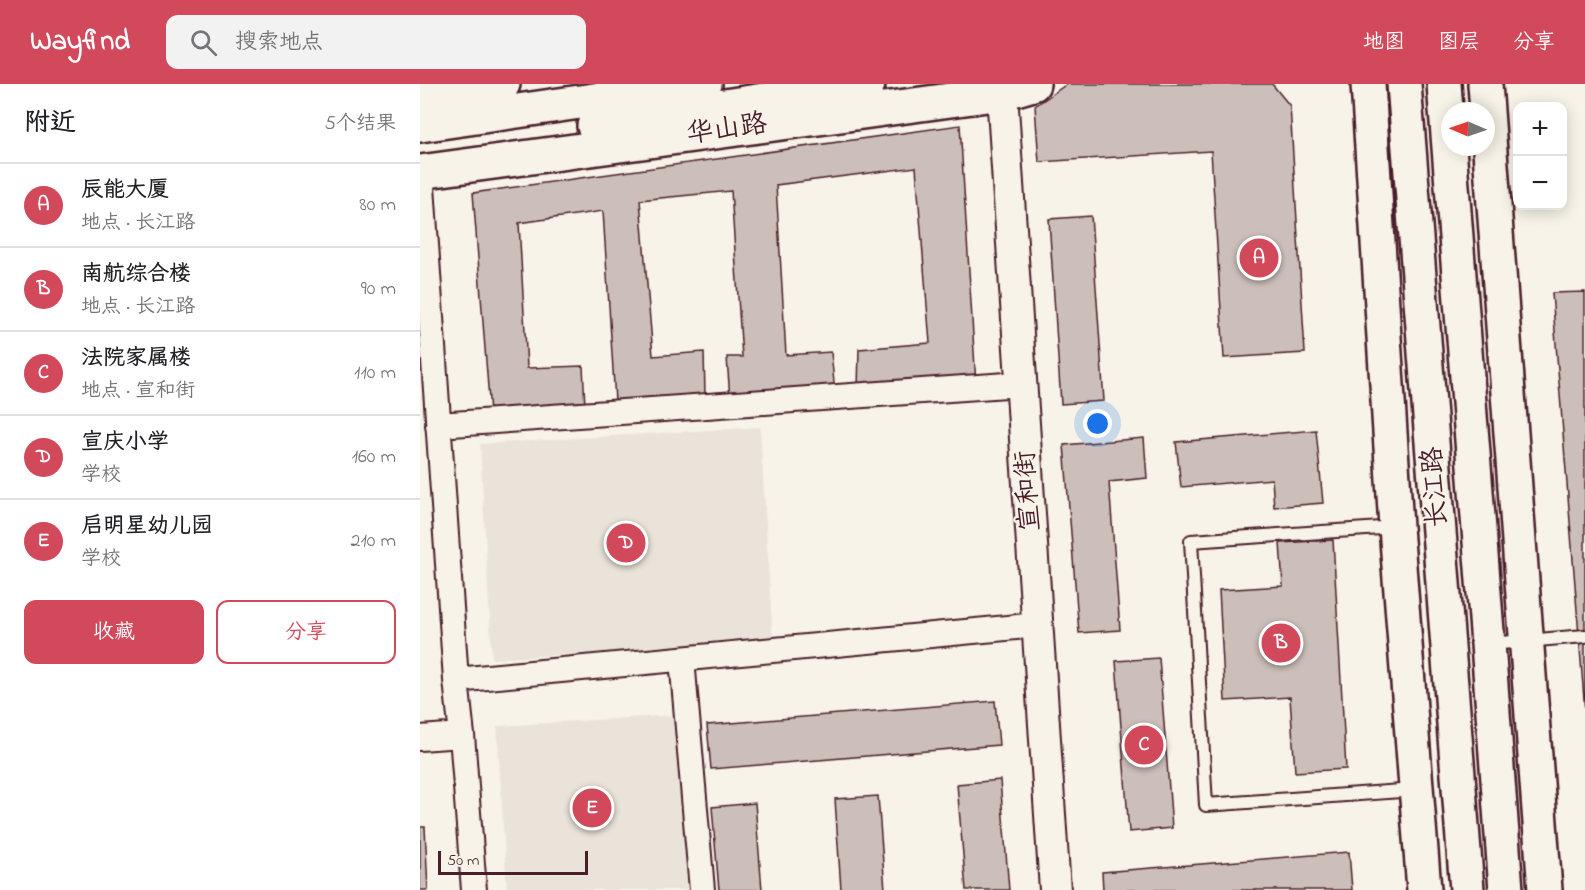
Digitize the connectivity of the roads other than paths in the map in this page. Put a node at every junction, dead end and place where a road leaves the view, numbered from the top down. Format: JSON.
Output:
{"nodes":[{"id":1,"x":503,"y":84,"type":"edge"},
{"id":2,"x":705,"y":84,"type":"edge"},
{"id":3,"x":868,"y":84,"type":"edge"},
{"id":4,"x":1033,"y":84,"type":"edge"},
{"id":5,"x":1368,"y":84,"type":"edge"},
{"id":6,"x":1404,"y":84,"type":"edge"},
{"id":7,"x":1443,"y":84,"type":"edge"},
{"id":8,"x":1485,"y":84,"type":"edge"},
{"id":9,"x":1002,"y":93,"type":"junction"},
{"id":10,"x":420,"y":96,"type":"edge"},
{"id":11,"x":420,"y":125,"type":"edge"},
{"id":12,"x":420,"y":165,"type":"edge"},
{"id":13,"x":423,"y":265,"type":"edge"},
{"id":14,"x":1021,"y":384,"type":"junction"},
{"id":15,"x":438,"y":425,"type":"junction"},
{"id":16,"x":1396,"y":527,"type":"junction"},
{"id":17,"x":1038,"y":626,"type":"junction"},
{"id":18,"x":1585,"y":636,"type":"edge"},
{"id":19,"x":1527,"y":641,"type":"junction"},
{"id":20,"x":1488,"y":644,"type":"junction"},
{"id":21,"x":682,"y":659,"type":"junction"},
{"id":22,"x":456,"y":680,"type":"junction"},
{"id":23,"x":462,"y":735,"type":"junction"},
{"id":24,"x":420,"y":738,"type":"edge"},
{"id":25,"x":1416,"y":789,"type":"junction"},
{"id":26,"x":474,"y":890,"type":"edge"},
{"id":27,"x":702,"y":890,"type":"edge"},
{"id":28,"x":1055,"y":890,"type":"edge"},
{"id":29,"x":1424,"y":890,"type":"edge"},
{"id":30,"x":1467,"y":890,"type":"edge"},
{"id":31,"x":1506,"y":890,"type":"edge"},
{"id":32,"x":1545,"y":890,"type":"edge"}],
"edges":[{"from":1,"to":10,"type":"main road"},
{"from":2,"to":11,"type":"main road"},
{"from":3,"to":12,"type":"main road"},
{"from":4,"to":9,"type":"main road","name":"华山路"},
{"from":5,"to":16,"type":"main road"},
{"from":6,"to":30,"type":"main road","name":"长江路"},
{"from":7,"to":20,"type":"main road","name":"长江路"},
{"from":8,"to":19,"type":"main road"},
{"from":9,"to":12,"type":"main road","name":"华山路"},
{"from":9,"to":14,"type":"street","name":"宣和街"},
{"from":12,"to":13,"type":"street"},
{"from":13,"to":15,"type":"street"},
{"from":14,"to":15,"type":"street"},
{"from":14,"to":17,"type":"street","name":"宣和街"},
{"from":15,"to":22,"type":"street"},
{"from":16,"to":25,"type":"main road"},
{"from":16,"to":25,"type":"lane"},
{"from":17,"to":21,"type":"street"},
{"from":17,"to":28,"type":"street","name":"宣和街"},
{"from":18,"to":19,"type":"lane"},
{"from":19,"to":20,"type":"lane"},
{"from":19,"to":32,"type":"main road"},
{"from":20,"to":31,"type":"main road","name":"长江路"},
{"from":21,"to":22,"type":"street"},
{"from":21,"to":27,"type":"street"},
{"from":22,"to":23,"type":"street"},
{"from":23,"to":24,"type":"street"},
{"from":23,"to":26,"type":"street"},
{"from":25,"to":29,"type":"main road"}]}
